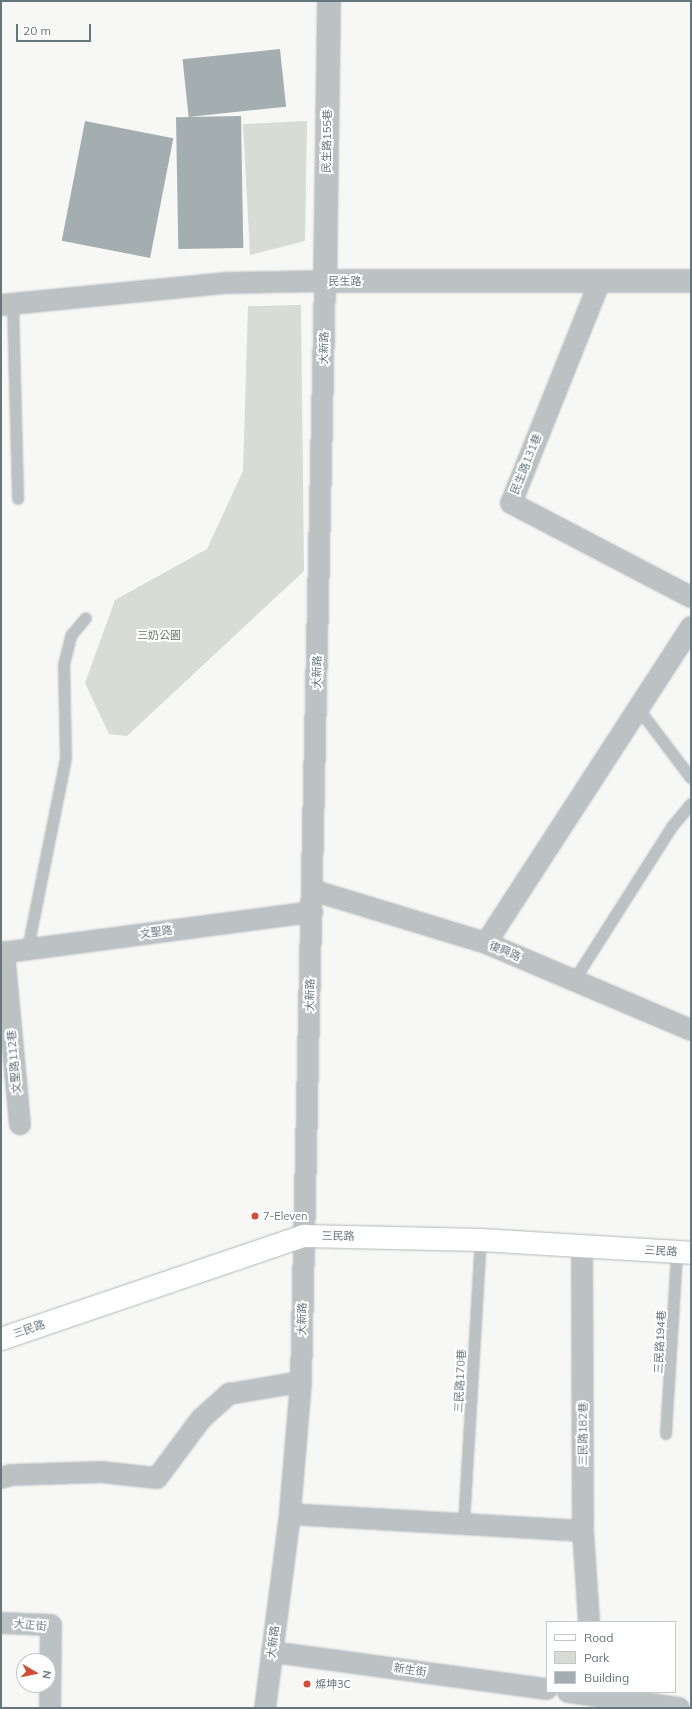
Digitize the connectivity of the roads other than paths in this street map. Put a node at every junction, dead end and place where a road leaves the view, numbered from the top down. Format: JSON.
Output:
{"nodes":[{"id":1,"x":329,"y":1,"type":"edge"},
{"id":2,"x":326,"y":281,"type":"junction"},
{"id":3,"x":600,"y":281,"type":"junction"},
{"id":4,"x":691,"y":281,"type":"edge"},
{"id":5,"x":7,"y":304,"type":"edge"},
{"id":6,"x":18,"y":499,"type":"dead end"},
{"id":7,"x":691,"y":597,"type":"edge"},
{"id":8,"x":86,"y":618,"type":"dead end"},
{"id":9,"x":691,"y":628,"type":"edge"},
{"id":10,"x":638,"y":708,"type":"junction"},
{"id":11,"x":691,"y":778,"type":"edge"},
{"id":12,"x":691,"y":804,"type":"edge"},
{"id":13,"x":312,"y":890,"type":"junction"},
{"id":14,"x":312,"y":912,"type":"junction"},
{"id":15,"x":486,"y":943,"type":"junction"},
{"id":16,"x":28,"y":949,"type":"junction"},
{"id":17,"x":3,"y":952,"type":"edge"},
{"id":18,"x":574,"y":981,"type":"junction"},
{"id":19,"x":691,"y":1030,"type":"edge"},
{"id":20,"x":20,"y":1124,"type":"dead end"},
{"id":21,"x":304,"y":1236,"type":"junction"},
{"id":22,"x":481,"y":1240,"type":"junction"},
{"id":23,"x":582,"y":1245,"type":"junction"},
{"id":24,"x":684,"y":1252,"type":"edge"},
{"id":25,"x":1,"y":1338,"type":"edge"},
{"id":26,"x":301,"y":1382,"type":"junction"},
{"id":27,"x":666,"y":1434,"type":"dead end"},
{"id":28,"x":1,"y":1478,"type":"edge"},
{"id":29,"x":290,"y":1514,"type":"junction"},
{"id":30,"x":464,"y":1524,"type":"junction"},
{"id":31,"x":583,"y":1531,"type":"junction"},
{"id":32,"x":589,"y":1621,"type":"edge"},
{"id":33,"x":1,"y":1623,"type":"edge"},
{"id":34,"x":272,"y":1652,"type":"junction"},
{"id":35,"x":546,"y":1689,"type":"edge"},
{"id":36,"x":572,"y":1693,"type":"edge"},
{"id":37,"x":592,"y":1698,"type":"edge"},
{"id":38,"x":50,"y":1708,"type":"edge"},
{"id":39,"x":265,"y":1708,"type":"edge"},
{"id":40,"x":679,"y":1708,"type":"edge"}],
"edges":[{"from":1,"to":2,"type":"street","name":"民生路155巷"},
{"from":2,"to":3,"type":"street","name":"民生路"},
{"from":2,"to":5,"type":"street","name":"民生路"},
{"from":2,"to":13,"type":"street","name":"大新路"},
{"from":3,"to":4,"type":"street","name":"民生路"},
{"from":3,"to":7,"type":"street","name":"民生路131巷"},
{"from":5,"to":6,"type":"lane"},
{"from":8,"to":16,"type":"lane"},
{"from":9,"to":10,"type":"street"},
{"from":10,"to":11,"type":"lane"},
{"from":10,"to":15,"type":"street"},
{"from":12,"to":18,"type":"lane"},
{"from":13,"to":14,"type":"street","name":"大新路"},
{"from":13,"to":15,"type":"street","name":"復興路"},
{"from":14,"to":16,"type":"street","name":"文聖路"},
{"from":14,"to":21,"type":"street","name":"大新路"},
{"from":15,"to":18,"type":"street","name":"復興路"},
{"from":16,"to":17,"type":"street","name":"文聖路"},
{"from":17,"to":20,"type":"street","name":"文聖路112巷"},
{"from":18,"to":19,"type":"street","name":"復興路"},
{"from":21,"to":22,"type":"main road","name":"三民路"},
{"from":21,"to":25,"type":"main road","name":"三民路"},
{"from":21,"to":26,"type":"street","name":"大新路"},
{"from":22,"to":23,"type":"main road","name":"三民路"},
{"from":22,"to":30,"type":"lane","name":"三民路170巷"},
{"from":23,"to":24,"type":"main road","name":"三民路"},
{"from":23,"to":31,"type":"street","name":"三民路182巷"},
{"from":24,"to":27,"type":"lane","name":"三民路194巷"},
{"from":26,"to":28,"type":"street"},
{"from":26,"to":29,"type":"street","name":"大新路"},
{"from":29,"to":30,"type":"street"},
{"from":29,"to":34,"type":"street","name":"大新路"},
{"from":30,"to":31,"type":"street"},
{"from":31,"to":32,"type":"street","name":"三民路182巷"},
{"from":33,"to":38,"type":"street","name":"大正街"},
{"from":34,"to":35,"type":"street","name":"新生街"},
{"from":34,"to":39,"type":"street","name":"大新路"},
{"from":36,"to":37,"type":"street"},
{"from":37,"to":40,"type":"street"}]}
